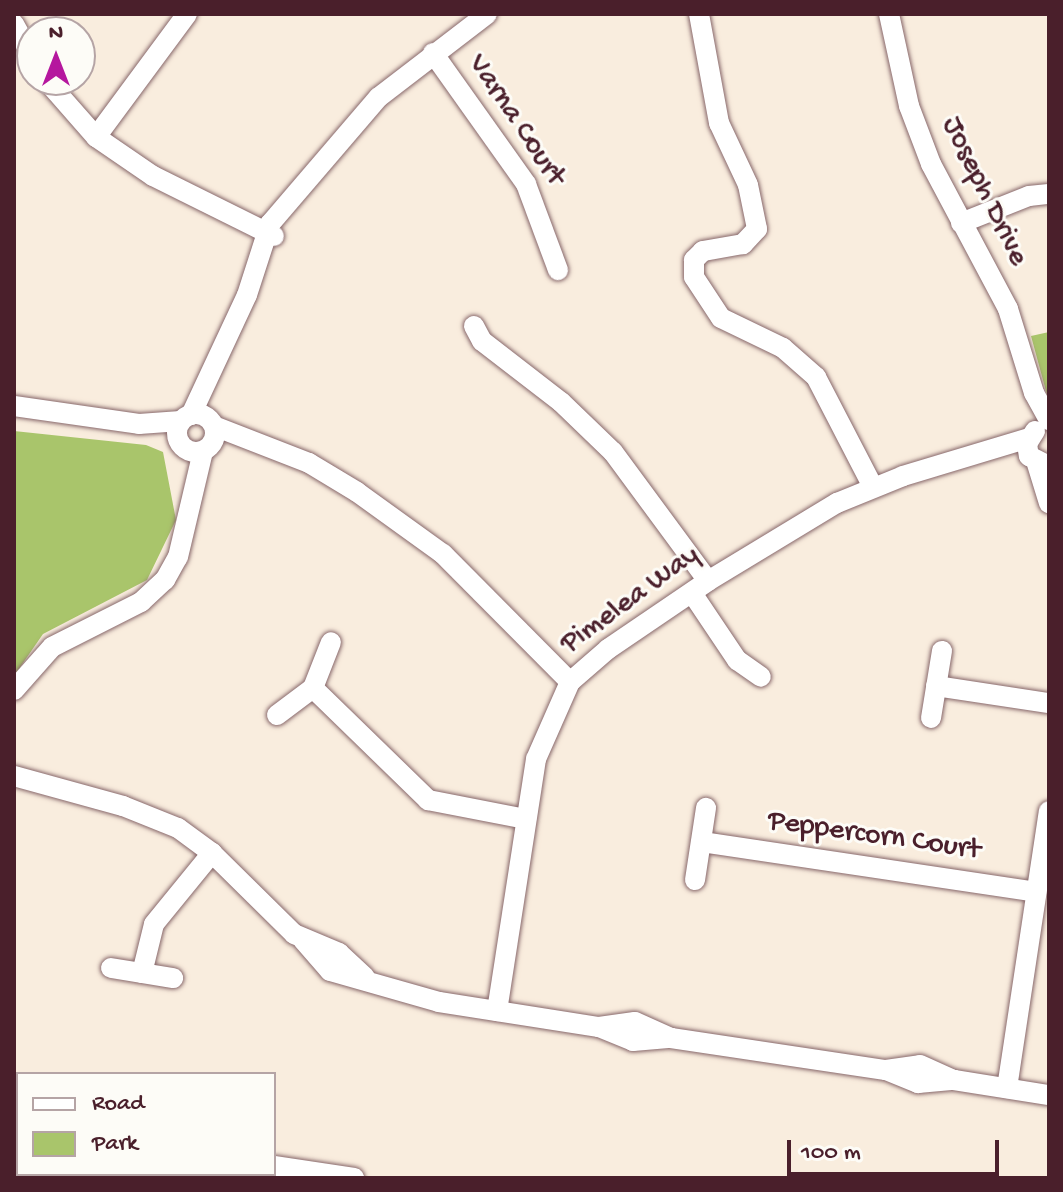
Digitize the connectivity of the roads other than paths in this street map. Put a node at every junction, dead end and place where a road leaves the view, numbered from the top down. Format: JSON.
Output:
{"nodes":[{"id":1,"x":187,"y":14,"type":"edge"},
{"id":2,"x":487,"y":14,"type":"edge"},
{"id":3,"x":699,"y":14,"type":"edge"},
{"id":4,"x":889,"y":14,"type":"edge"},
{"id":5,"x":433,"y":53,"type":"junction"},
{"id":6,"x":60,"y":96,"type":"edge"},
{"id":7,"x":96,"y":137,"type":"junction"},
{"id":8,"x":1049,"y":194,"type":"edge"},
{"id":9,"x":961,"y":223,"type":"junction"},
{"id":10,"x":268,"y":233,"type":"junction"},
{"id":11,"x":558,"y":270,"type":"dead end"},
{"id":12,"x":474,"y":326,"type":"dead end"},
{"id":13,"x":1034,"y":393,"type":"junction"},
{"id":14,"x":14,"y":406,"type":"edge"},
{"id":15,"x":1049,"y":420,"type":"edge"},
{"id":16,"x":197,"y":433,"type":"junction"},
{"id":17,"x":1037,"y":447,"type":"edge"},
{"id":18,"x":870,"y":488,"type":"junction"},
{"id":19,"x":1049,"y":503,"type":"edge"},
{"id":20,"x":700,"y":587,"type":"junction"},
{"id":21,"x":331,"y":642,"type":"dead end"},
{"id":22,"x":942,"y":651,"type":"dead end"},
{"id":23,"x":761,"y":677,"type":"dead end"},
{"id":24,"x":570,"y":682,"type":"junction"},
{"id":25,"x":936,"y":686,"type":"junction"},
{"id":26,"x":313,"y":688,"type":"junction"},
{"id":27,"x":14,"y":690,"type":"edge"},
{"id":28,"x":1049,"y":703,"type":"edge"},
{"id":29,"x":277,"y":715,"type":"dead end"},
{"id":30,"x":931,"y":718,"type":"dead end"},
{"id":31,"x":14,"y":776,"type":"edge"},
{"id":32,"x":14,"y":789,"type":"edge"},
{"id":33,"x":49,"y":789,"type":"junction"},
{"id":34,"x":706,"y":808,"type":"dead end"},
{"id":35,"x":1049,"y":811,"type":"edge"},
{"id":36,"x":526,"y":819,"type":"junction"},
{"id":37,"x":702,"y":842,"type":"junction"},
{"id":38,"x":212,"y":853,"type":"junction"},
{"id":39,"x":695,"y":880,"type":"dead end"},
{"id":40,"x":1036,"y":892,"type":"junction"},
{"id":41,"x":111,"y":968,"type":"dead end"},
{"id":42,"x":142,"y":973,"type":"junction"},
{"id":43,"x":173,"y":978,"type":"dead end"},
{"id":44,"x":497,"y":1011,"type":"junction"},
{"id":45,"x":1007,"y":1088,"type":"junction"},
{"id":46,"x":1048,"y":1095,"type":"edge"},
{"id":47,"x":276,"y":1167,"type":"edge"},
{"id":48,"x":303,"y":1174,"type":"edge"},
{"id":49,"x":354,"y":1178,"type":"edge"}],
"edges":[{"from":1,"to":7,"type":"street"},
{"from":2,"to":5,"type":"street"},
{"from":3,"to":18,"type":"street"},
{"from":4,"to":9,"type":"street","name":"Joseph Drive"},
{"from":5,"to":10,"type":"street"},
{"from":5,"to":11,"type":"street","name":"Varna Court"},
{"from":6,"to":7,"type":"street"},
{"from":7,"to":10,"type":"street"},
{"from":8,"to":9,"type":"street"},
{"from":9,"to":13,"type":"street","name":"Joseph Drive"},
{"from":10,"to":16,"type":"street"},
{"from":12,"to":20,"type":"street"},
{"from":13,"to":15,"type":"street","name":"Joseph Drive"},
{"from":13,"to":17,"type":"street","name":"Joseph Drive"},
{"from":14,"to":16,"type":"street"},
{"from":16,"to":24,"type":"street"},
{"from":16,"to":27,"type":"street"},
{"from":17,"to":18,"type":"street","name":"Pimelea Way"},
{"from":17,"to":19,"type":"street","name":"Joseph Drive"},
{"from":18,"to":20,"type":"street","name":"Pimelea Way"},
{"from":20,"to":23,"type":"street"},
{"from":20,"to":24,"type":"street","name":"Pimelea Way"},
{"from":21,"to":26,"type":"street"},
{"from":22,"to":25,"type":"street"},
{"from":24,"to":36,"type":"street","name":"Pimelea Way"},
{"from":25,"to":28,"type":"street"},
{"from":25,"to":30,"type":"street"},
{"from":26,"to":29,"type":"street"},
{"from":26,"to":36,"type":"street"},
{"from":31,"to":33,"type":"street"},
{"from":32,"to":33,"type":"street"},
{"from":33,"to":38,"type":"street"},
{"from":34,"to":37,"type":"street"},
{"from":35,"to":40,"type":"street"},
{"from":36,"to":44,"type":"street","name":"Pimelea Way"},
{"from":37,"to":39,"type":"street"},
{"from":37,"to":40,"type":"street","name":"Peppercorn Court"},
{"from":38,"to":42,"type":"street"},
{"from":38,"to":44,"type":"street"},
{"from":40,"to":45,"type":"street"},
{"from":41,"to":42,"type":"street"},
{"from":42,"to":43,"type":"street"},
{"from":44,"to":45,"type":"street"},
{"from":45,"to":46,"type":"street"},
{"from":47,"to":48,"type":"street"},
{"from":48,"to":49,"type":"street"}]}
